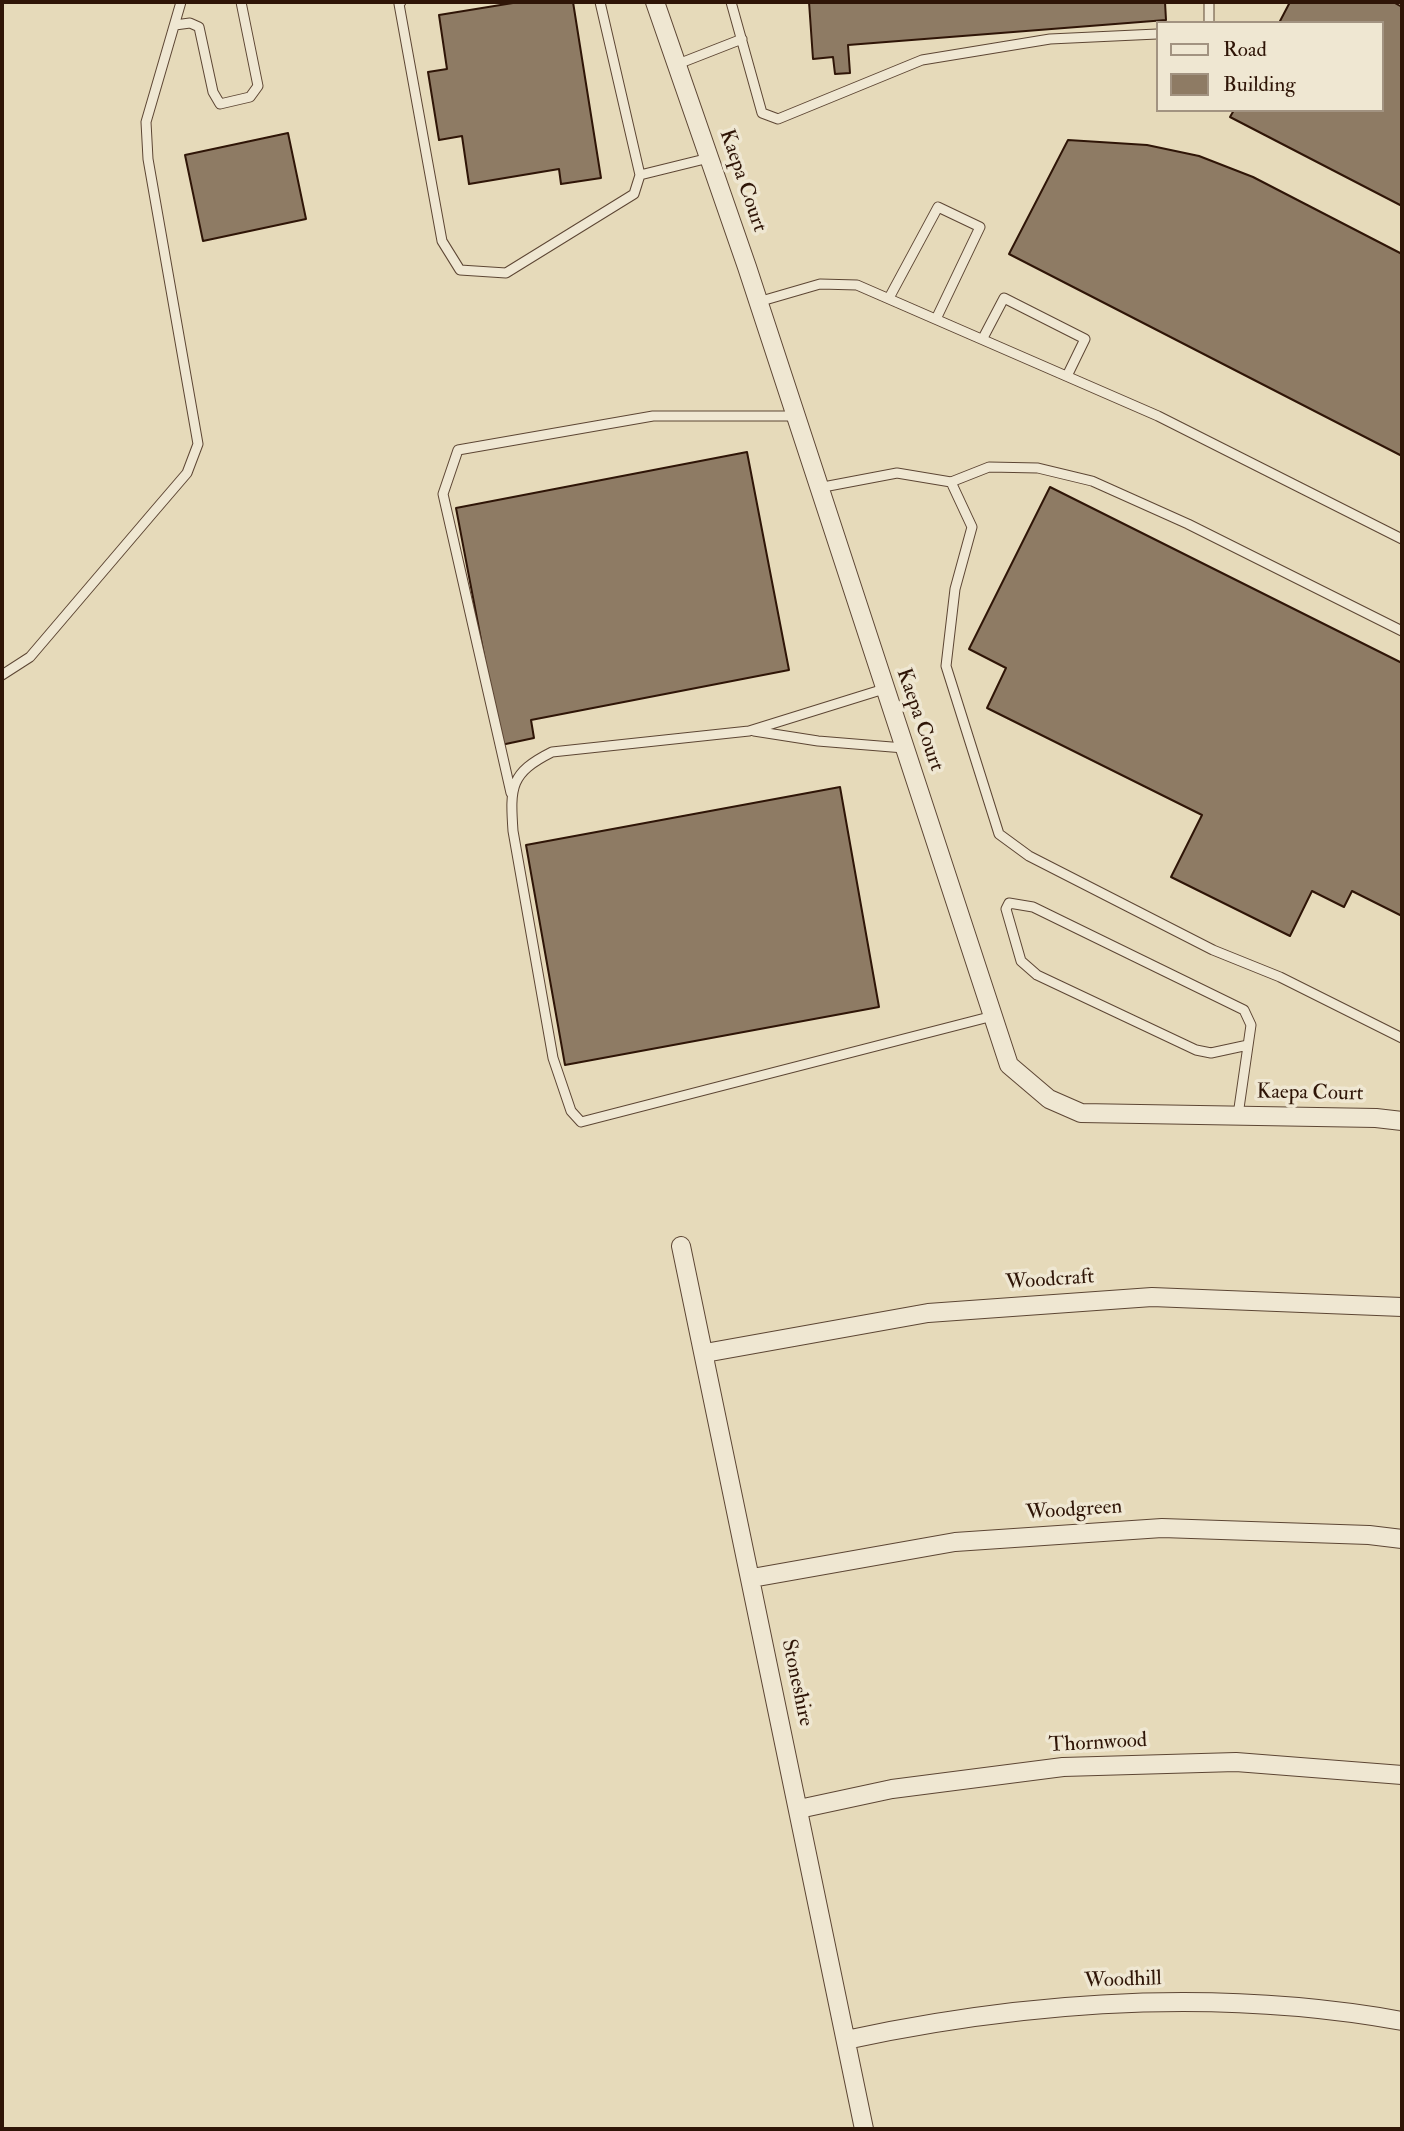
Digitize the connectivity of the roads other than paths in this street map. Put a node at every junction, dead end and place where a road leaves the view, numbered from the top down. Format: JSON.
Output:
{"nodes":[{"id":1,"x":181,"y":2,"type":"edge"},
{"id":2,"x":241,"y":2,"type":"edge"},
{"id":3,"x":401,"y":2,"type":"edge"},
{"id":4,"x":600,"y":2,"type":"edge"},
{"id":5,"x":655,"y":2,"type":"edge"},
{"id":6,"x":731,"y":2,"type":"edge"},
{"id":7,"x":1209,"y":2,"type":"edge"},
{"id":8,"x":1209,"y":21,"type":"edge"},
{"id":9,"x":175,"y":25,"type":"junction"},
{"id":10,"x":1156,"y":34,"type":"edge"},
{"id":11,"x":742,"y":39,"type":"junction"},
{"id":12,"x":678,"y":65,"type":"junction"},
{"id":13,"x":709,"y":158,"type":"junction"},
{"id":14,"x":640,"y":175,"type":"junction"},
{"id":15,"x":890,"y":298,"type":"junction"},
{"id":16,"x":758,"y":302,"type":"junction"},
{"id":17,"x":937,"y":317,"type":"junction"},
{"id":18,"x":983,"y":338,"type":"junction"},
{"id":19,"x":1067,"y":376,"type":"junction"},
{"id":20,"x":794,"y":416,"type":"junction"},
{"id":21,"x":951,"y":482,"type":"junction"},
{"id":22,"x":818,"y":488,"type":"junction"},
{"id":23,"x":1402,"y":539,"type":"edge"},
{"id":24,"x":1402,"y":631,"type":"edge"},
{"id":25,"x":2,"y":675,"type":"edge"},
{"id":26,"x":884,"y":689,"type":"junction"},
{"id":27,"x":749,"y":731,"type":"junction"},
{"id":28,"x":904,"y":748,"type":"junction"},
{"id":29,"x":511,"y":793,"type":"junction"},
{"id":30,"x":993,"y":1016,"type":"junction"},
{"id":31,"x":1402,"y":1038,"type":"edge"},
{"id":32,"x":1248,"y":1045,"type":"junction"},
{"id":33,"x":1238,"y":1115,"type":"junction"},
{"id":34,"x":1402,"y":1121,"type":"edge"},
{"id":35,"x":681,"y":1246,"type":"dead end"},
{"id":36,"x":1402,"y":1307,"type":"edge"},
{"id":37,"x":705,"y":1353,"type":"junction"},
{"id":38,"x":1402,"y":1539,"type":"edge"},
{"id":39,"x":751,"y":1578,"type":"junction"},
{"id":40,"x":1402,"y":1775,"type":"edge"},
{"id":41,"x":799,"y":1810,"type":"junction"},
{"id":42,"x":1402,"y":2021,"type":"edge"},
{"id":43,"x":846,"y":2040,"type":"junction"},
{"id":44,"x":864,"y":2129,"type":"edge"}],
"edges":[{"from":1,"to":9,"type":"lane"},
{"from":2,"to":9,"type":"lane"},
{"from":3,"to":14,"type":"lane"},
{"from":4,"to":14,"type":"lane"},
{"from":5,"to":12,"type":"street","name":"Kaepa Court"},
{"from":6,"to":11,"type":"lane"},
{"from":7,"to":8,"type":"lane"},
{"from":9,"to":25,"type":"lane"},
{"from":10,"to":11,"type":"lane"},
{"from":11,"to":12,"type":"lane"},
{"from":12,"to":13,"type":"street","name":"Kaepa Court"},
{"from":13,"to":14,"type":"lane"},
{"from":13,"to":16,"type":"street","name":"Kaepa Court"},
{"from":15,"to":16,"type":"lane"},
{"from":15,"to":17,"type":"lane"},
{"from":15,"to":17,"type":"lane"},
{"from":16,"to":20,"type":"street","name":"Kaepa Court"},
{"from":17,"to":18,"type":"lane"},
{"from":18,"to":19,"type":"lane"},
{"from":18,"to":19,"type":"lane"},
{"from":19,"to":23,"type":"lane"},
{"from":20,"to":22,"type":"street","name":"Kaepa Court"},
{"from":20,"to":29,"type":"lane"},
{"from":21,"to":22,"type":"lane"},
{"from":21,"to":24,"type":"lane"},
{"from":21,"to":31,"type":"lane"},
{"from":22,"to":26,"type":"street","name":"Kaepa Court"},
{"from":26,"to":27,"type":"lane"},
{"from":26,"to":28,"type":"street","name":"Kaepa Court"},
{"from":27,"to":28,"type":"lane"},
{"from":27,"to":29,"type":"lane"},
{"from":28,"to":30,"type":"street","name":"Kaepa Court"},
{"from":29,"to":30,"type":"lane"},
{"from":30,"to":33,"type":"street","name":"Kaepa Court"},
{"from":32,"to":32,"type":"lane"},
{"from":32,"to":33,"type":"lane"},
{"from":33,"to":34,"type":"street","name":"Kaepa Court"},
{"from":35,"to":37,"type":"street","name":"Stoneshire"},
{"from":36,"to":37,"type":"street","name":"Woodcraft"},
{"from":37,"to":39,"type":"street","name":"Stoneshire"},
{"from":38,"to":39,"type":"street","name":"Woodgreen"},
{"from":39,"to":41,"type":"street","name":"Stoneshire"},
{"from":40,"to":41,"type":"street","name":"Thornwood"},
{"from":41,"to":43,"type":"street","name":"Stoneshire"},
{"from":42,"to":43,"type":"street","name":"Woodhill"},
{"from":43,"to":44,"type":"street","name":"Stoneshire"}]}
